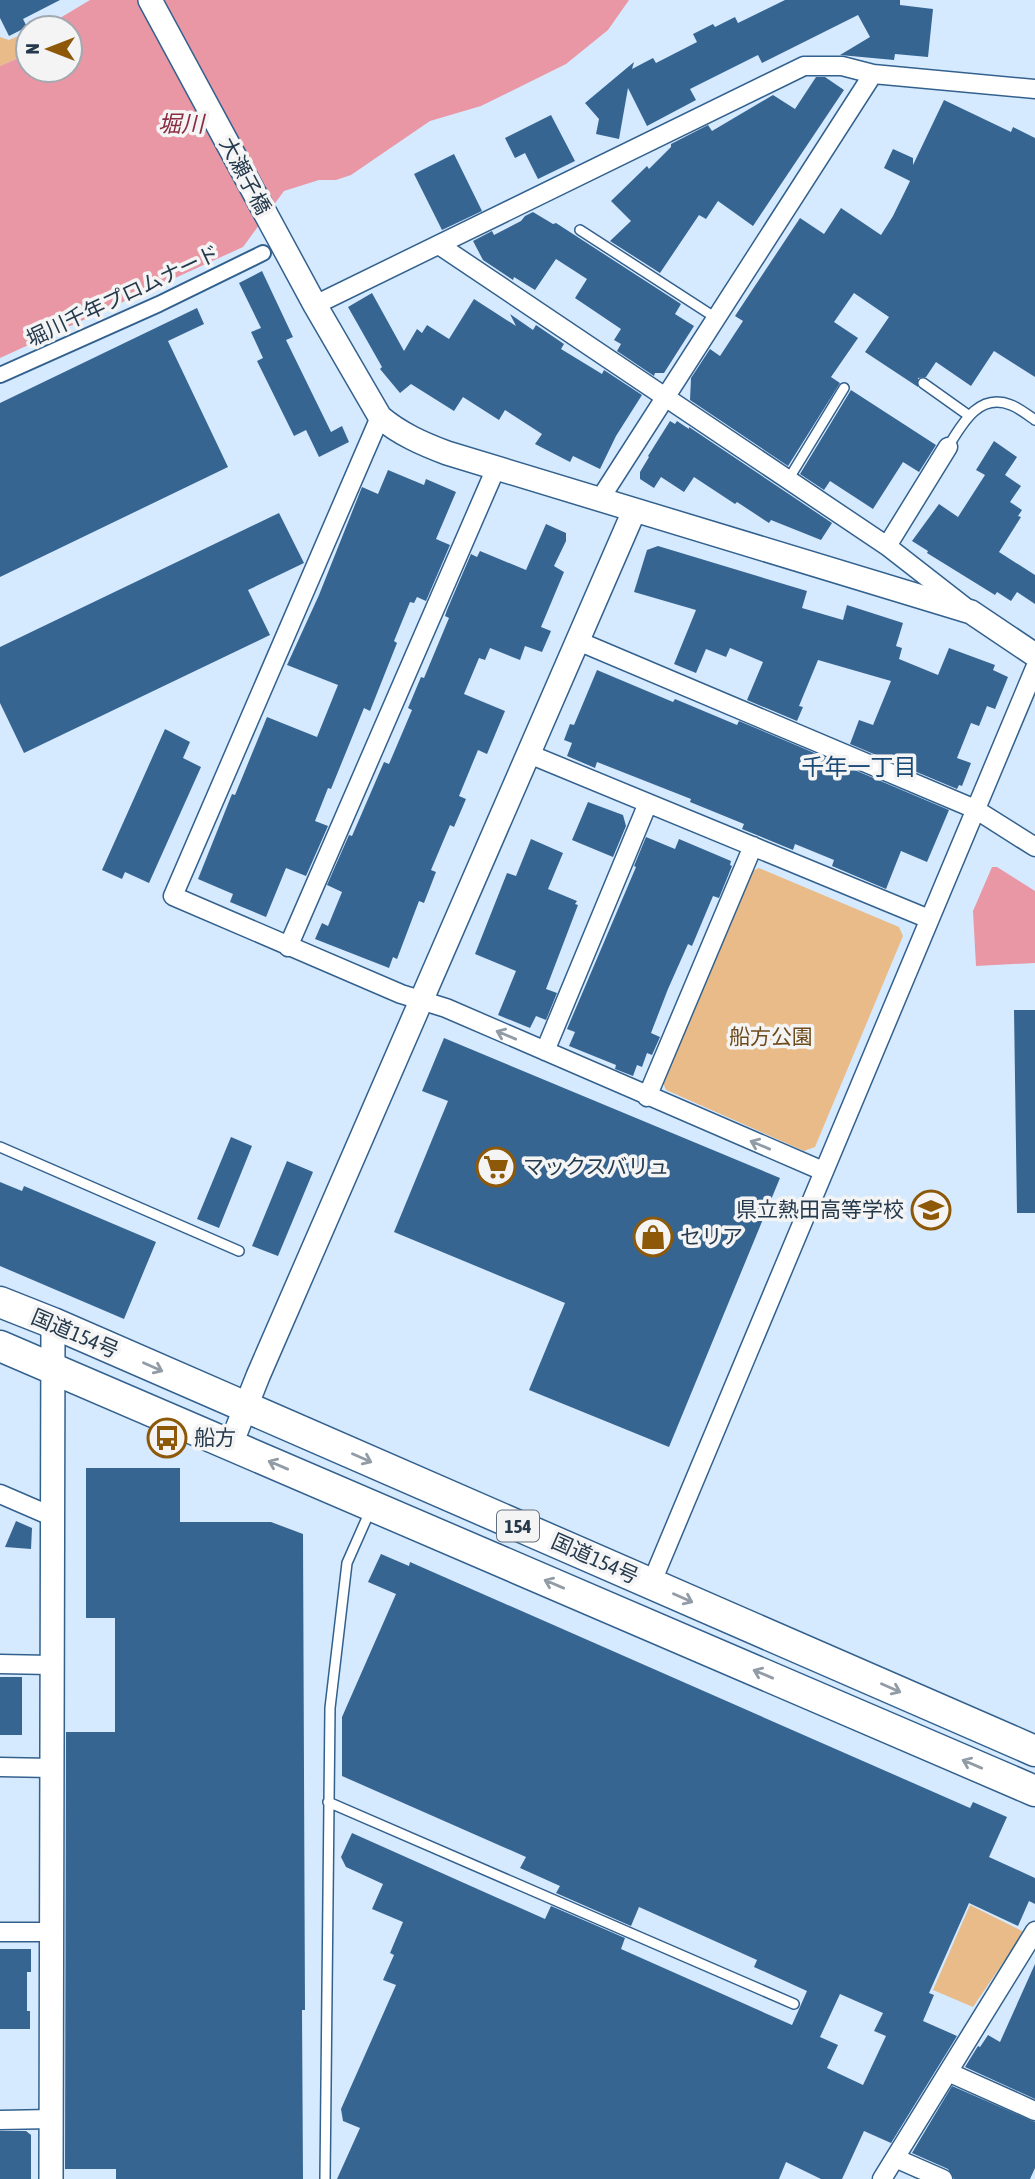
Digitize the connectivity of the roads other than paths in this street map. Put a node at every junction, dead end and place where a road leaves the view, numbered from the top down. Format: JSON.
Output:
{"nodes":[{"id":1,"x":150,"y":0,"type":"edge"},
{"id":2,"x":873,"y":74,"type":"junction"},
{"id":3,"x":1035,"y":89,"type":"edge"},
{"id":4,"x":580,"y":230,"type":"dead end"},
{"id":5,"x":439,"y":245,"type":"junction"},
{"id":6,"x":271,"y":247,"type":"junction"},
{"id":7,"x":315,"y":306,"type":"junction"},
{"id":8,"x":716,"y":318,"type":"junction"},
{"id":9,"x":0,"y":375,"type":"edge"},
{"id":10,"x":923,"y":383,"type":"dead end"},
{"id":11,"x":844,"y":388,"type":"dead end"},
{"id":12,"x":665,"y":397,"type":"junction"},
{"id":13,"x":968,"y":415,"type":"junction"},
{"id":14,"x":380,"y":417,"type":"junction"},
{"id":15,"x":1035,"y":420,"type":"edge"},
{"id":16,"x":948,"y":446,"type":"joint"},
{"id":17,"x":496,"y":468,"type":"junction"},
{"id":18,"x":788,"y":480,"type":"junction"},
{"id":19,"x":600,"y":499,"type":"junction"},
{"id":20,"x":634,"y":510,"type":"junction"},
{"id":21,"x":887,"y":546,"type":"junction"},
{"id":22,"x":971,"y":612,"type":"junction"},
{"id":23,"x":578,"y":641,"type":"junction"},
{"id":24,"x":1035,"y":655,"type":"edge"},
{"id":25,"x":1035,"y":668,"type":"edge"},
{"id":26,"x":529,"y":754,"type":"junction"},
{"id":27,"x":648,"y":803,"type":"junction"},
{"id":28,"x":975,"y":809,"type":"junction"},
{"id":29,"x":752,"y":846,"type":"junction"},
{"id":30,"x":1035,"y":847,"type":"edge"},
{"id":31,"x":929,"y":919,"type":"junction"},
{"id":32,"x":288,"y":947,"type":"junction"},
{"id":33,"x":421,"y":1000,"type":"junction"},
{"id":34,"x":545,"y":1051,"type":"junction"},
{"id":35,"x":647,"y":1097,"type":"junction"},
{"id":36,"x":0,"y":1147,"type":"edge"},
{"id":37,"x":822,"y":1171,"type":"junction"},
{"id":38,"x":239,"y":1251,"type":"dead end"},
{"id":39,"x":0,"y":1302,"type":"edge"},
{"id":40,"x":53,"y":1324,"type":"junction"},
{"id":41,"x":0,"y":1346,"type":"edge"},
{"id":42,"x":52,"y":1367,"type":"junction"},
{"id":43,"x":244,"y":1407,"type":"junction"},
{"id":44,"x":230,"y":1444,"type":"junction"},
{"id":45,"x":0,"y":1494,"type":"edge"},
{"id":46,"x":372,"y":1505,"type":"junction"},
{"id":47,"x":51,"y":1516,"type":"junction"},
{"id":48,"x":651,"y":1584,"type":"junction"},
{"id":49,"x":0,"y":1664,"type":"edge"},
{"id":50,"x":51,"y":1665,"type":"junction"},
{"id":51,"x":1035,"y":1751,"type":"edge"},
{"id":52,"x":0,"y":1767,"type":"edge"},
{"id":53,"x":51,"y":1768,"type":"junction"},
{"id":54,"x":1035,"y":1791,"type":"edge"},
{"id":55,"x":328,"y":1802,"type":"junction"},
{"id":56,"x":1035,"y":1931,"type":"edge"},
{"id":57,"x":0,"y":1932,"type":"edge"},
{"id":58,"x":51,"y":1932,"type":"junction"},
{"id":59,"x":794,"y":2004,"type":"dead end"},
{"id":60,"x":948,"y":2072,"type":"junction"},
{"id":61,"x":1035,"y":2111,"type":"edge"},
{"id":62,"x":51,"y":2119,"type":"junction"},
{"id":63,"x":0,"y":2120,"type":"edge"},
{"id":64,"x":895,"y":2158,"type":"junction"},
{"id":65,"x":51,"y":2179,"type":"edge"},
{"id":66,"x":325,"y":2179,"type":"edge"},
{"id":67,"x":882,"y":2179,"type":"edge"},
{"id":68,"x":943,"y":2179,"type":"edge"}],
"edges":[{"from":1,"to":6,"type":"street","name":"大瀬子橋"},
{"from":2,"to":3,"type":"street"},
{"from":2,"to":5,"type":"street"},
{"from":2,"to":8,"type":"street"},
{"from":4,"to":8,"type":"lane"},
{"from":5,"to":7,"type":"street"},
{"from":5,"to":12,"type":"street"},
{"from":6,"to":7,"type":"street","name":"大瀬子橋"},
{"from":6,"to":9,"type":"street","name":"堀川千年プロムナード"},
{"from":7,"to":14,"type":"street","name":"大瀬子橋"},
{"from":8,"to":12,"type":"street"},
{"from":10,"to":13,"type":"lane"},
{"from":11,"to":18,"type":"lane"},
{"from":12,"to":18,"type":"street"},
{"from":12,"to":19,"type":"street"},
{"from":13,"to":15,"type":"lane"},
{"from":13,"to":16,"type":"lane"},
{"from":14,"to":17,"type":"street"},
{"from":14,"to":32,"type":"street"},
{"from":16,"to":21,"type":"street"},
{"from":17,"to":19,"type":"street"},
{"from":17,"to":32,"type":"street"},
{"from":18,"to":21,"type":"street"},
{"from":19,"to":20,"type":"street"},
{"from":20,"to":22,"type":"street"},
{"from":20,"to":23,"type":"street"},
{"from":21,"to":22,"type":"street"},
{"from":22,"to":24,"type":"street"},
{"from":23,"to":26,"type":"street"},
{"from":23,"to":28,"type":"street"},
{"from":25,"to":28,"type":"street"},
{"from":26,"to":27,"type":"street"},
{"from":26,"to":33,"type":"street"},
{"from":27,"to":29,"type":"street"},
{"from":27,"to":34,"type":"street"},
{"from":28,"to":30,"type":"street"},
{"from":28,"to":31,"type":"street"},
{"from":29,"to":31,"type":"street"},
{"from":29,"to":35,"type":"street"},
{"from":31,"to":37,"type":"street"},
{"from":32,"to":33,"type":"street"},
{"from":34,"to":33,"type":"street","one_way":true},
{"from":33,"to":43,"type":"street"},
{"from":34,"to":35,"type":"street"},
{"from":37,"to":35,"type":"street","one_way":true},
{"from":36,"to":38,"type":"lane"},
{"from":37,"to":48,"type":"street"},
{"from":39,"to":40,"type":"highway","name":"国道154号","number":"154"},
{"from":40,"to":42,"type":"street"},
{"from":40,"to":43,"type":"highway","name":"国道154号","number":"154","one_way":true},
{"from":41,"to":42,"type":"highway","name":"国道154号","number":"154"},
{"from":42,"to":44,"type":"highway","name":"国道154号","number":"154"},
{"from":42,"to":47,"type":"street"},
{"from":43,"to":44,"type":"street"},
{"from":43,"to":48,"type":"highway","name":"国道154号","number":"154","one_way":true},
{"from":46,"to":44,"type":"highway","name":"国道154号","number":"154","one_way":true},
{"from":45,"to":47,"type":"street"},
{"from":54,"to":46,"type":"highway","name":"国道154号","number":"154","one_way":true},
{"from":46,"to":55,"type":"lane"},
{"from":47,"to":50,"type":"street"},
{"from":48,"to":51,"type":"highway","name":"国道154号","number":"154","one_way":true},
{"from":49,"to":50,"type":"street"},
{"from":50,"to":53,"type":"street"},
{"from":52,"to":53,"type":"street"},
{"from":53,"to":58,"type":"street"},
{"from":55,"to":59,"type":"lane"},
{"from":55,"to":66,"type":"lane"},
{"from":56,"to":60,"type":"street"},
{"from":57,"to":58,"type":"street"},
{"from":58,"to":62,"type":"street"},
{"from":60,"to":61,"type":"street"},
{"from":60,"to":64,"type":"street"},
{"from":62,"to":63,"type":"street"},
{"from":62,"to":65,"type":"street"},
{"from":64,"to":67,"type":"street"},
{"from":64,"to":68,"type":"street"}]}
